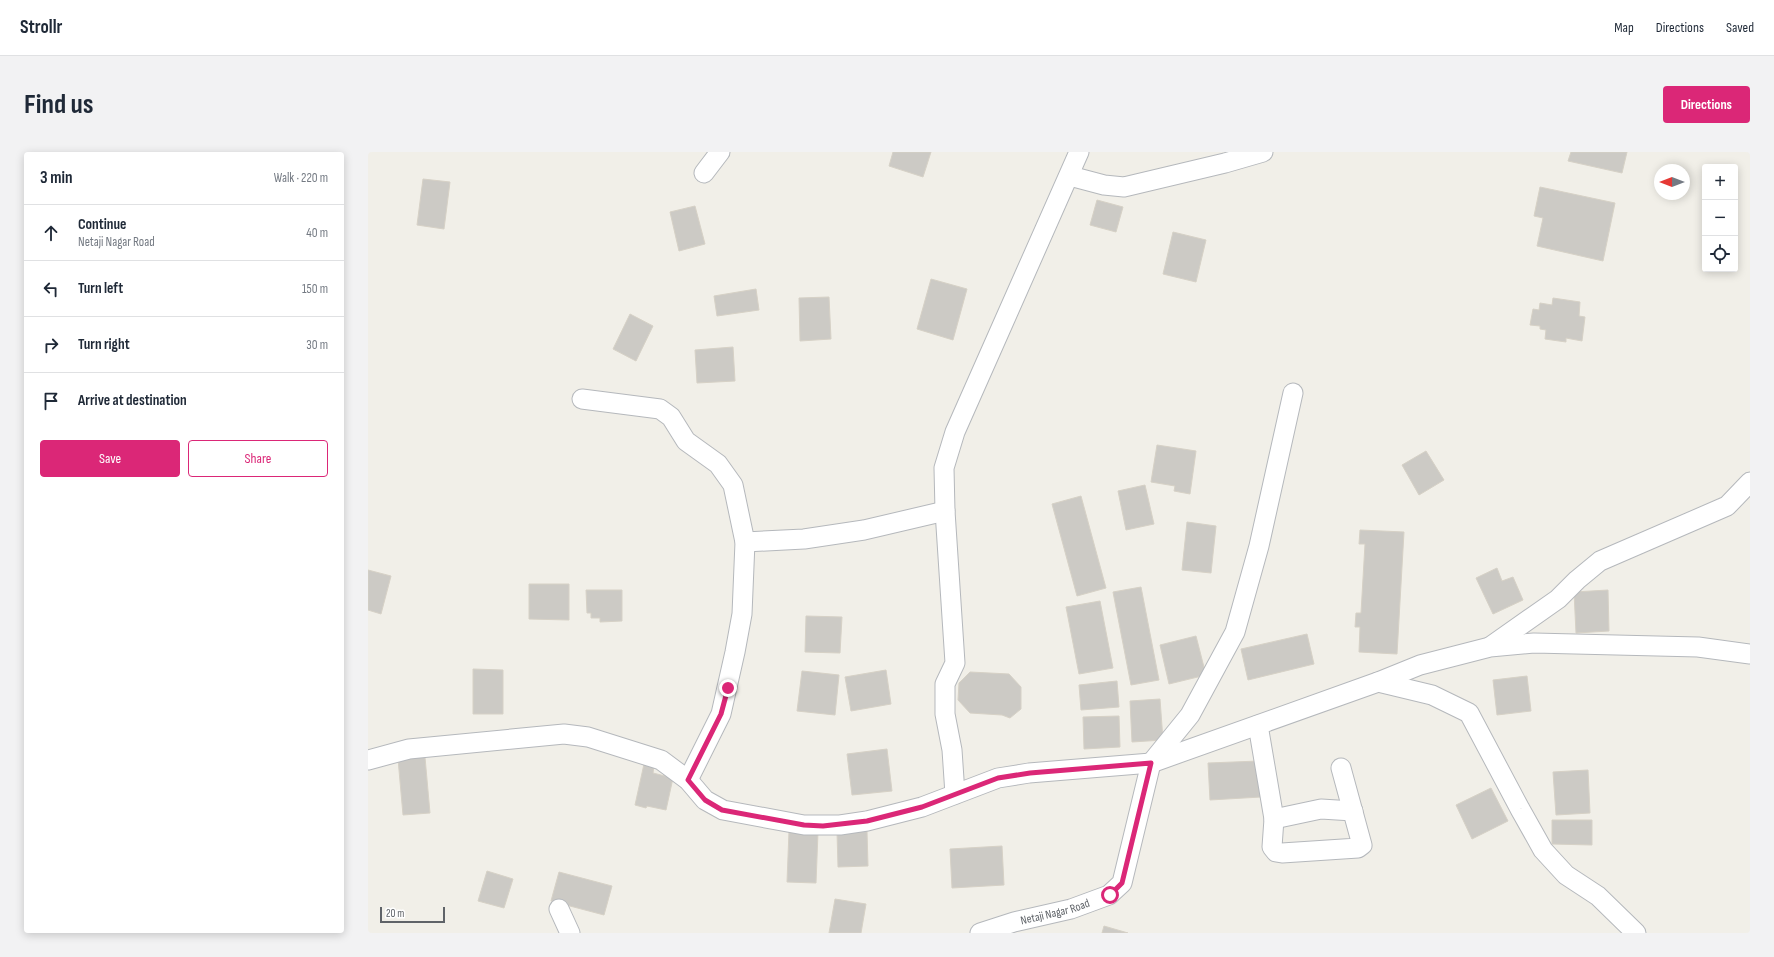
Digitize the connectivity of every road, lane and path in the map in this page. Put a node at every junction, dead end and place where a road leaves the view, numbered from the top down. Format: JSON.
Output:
{"nodes":[{"id":1,"x":720,"y":152,"type":"edge"},
{"id":2,"x":1079,"y":152,"type":"edge"},
{"id":3,"x":1263,"y":152,"type":"edge"},
{"id":4,"x":704,"y":173,"type":"dead end"},
{"id":5,"x":1070,"y":176,"type":"junction"},
{"id":6,"x":1293,"y":393,"type":"dead end"},
{"id":7,"x":582,"y":399,"type":"dead end"},
{"id":8,"x":1750,"y":482,"type":"edge"},
{"id":9,"x":945,"y":511,"type":"junction"},
{"id":10,"x":745,"y":542,"type":"junction"},
{"id":11,"x":1490,"y":647,"type":"junction"},
{"id":12,"x":1750,"y":654,"type":"edge"},
{"id":13,"x":1378,"y":682,"type":"junction"},
{"id":14,"x":1258,"y":725,"type":"junction"},
{"id":15,"x":368,"y":760,"type":"edge"},
{"id":16,"x":1151,"y":763,"type":"junction"},
{"id":17,"x":1342,"y":768,"type":"dead end"},
{"id":18,"x":688,"y":780,"type":"junction"},
{"id":19,"x":955,"y":794,"type":"junction"},
{"id":20,"x":1353,"y":811,"type":"junction"},
{"id":21,"x":1274,"y":819,"type":"junction"},
{"id":22,"x":559,"y":909,"type":"dead end"},
{"id":23,"x":570,"y":933,"type":"edge"},
{"id":24,"x":980,"y":933,"type":"edge"},
{"id":25,"x":1636,"y":933,"type":"edge"}],
"edges":[{"from":1,"to":4,"type":"street"},
{"from":2,"to":5,"type":"street"},
{"from":3,"to":5,"type":"street"},
{"from":5,"to":9,"type":"street"},
{"from":6,"to":16,"type":"street"},
{"from":7,"to":10,"type":"street"},
{"from":8,"to":11,"type":"street"},
{"from":9,"to":10,"type":"street"},
{"from":9,"to":19,"type":"street"},
{"from":10,"to":18,"type":"street"},
{"from":11,"to":12,"type":"street"},
{"from":11,"to":13,"type":"street"},
{"from":13,"to":14,"type":"street"},
{"from":13,"to":25,"type":"street"},
{"from":14,"to":16,"type":"street"},
{"from":14,"to":21,"type":"street"},
{"from":15,"to":18,"type":"street"},
{"from":16,"to":19,"type":"street"},
{"from":16,"to":24,"type":"street","name":"Netaji Nagar Road"},
{"from":17,"to":20,"type":"street"},
{"from":18,"to":19,"type":"street"},
{"from":20,"to":21,"type":"street"},
{"from":20,"to":21,"type":"street"},
{"from":22,"to":23,"type":"street"}]}
